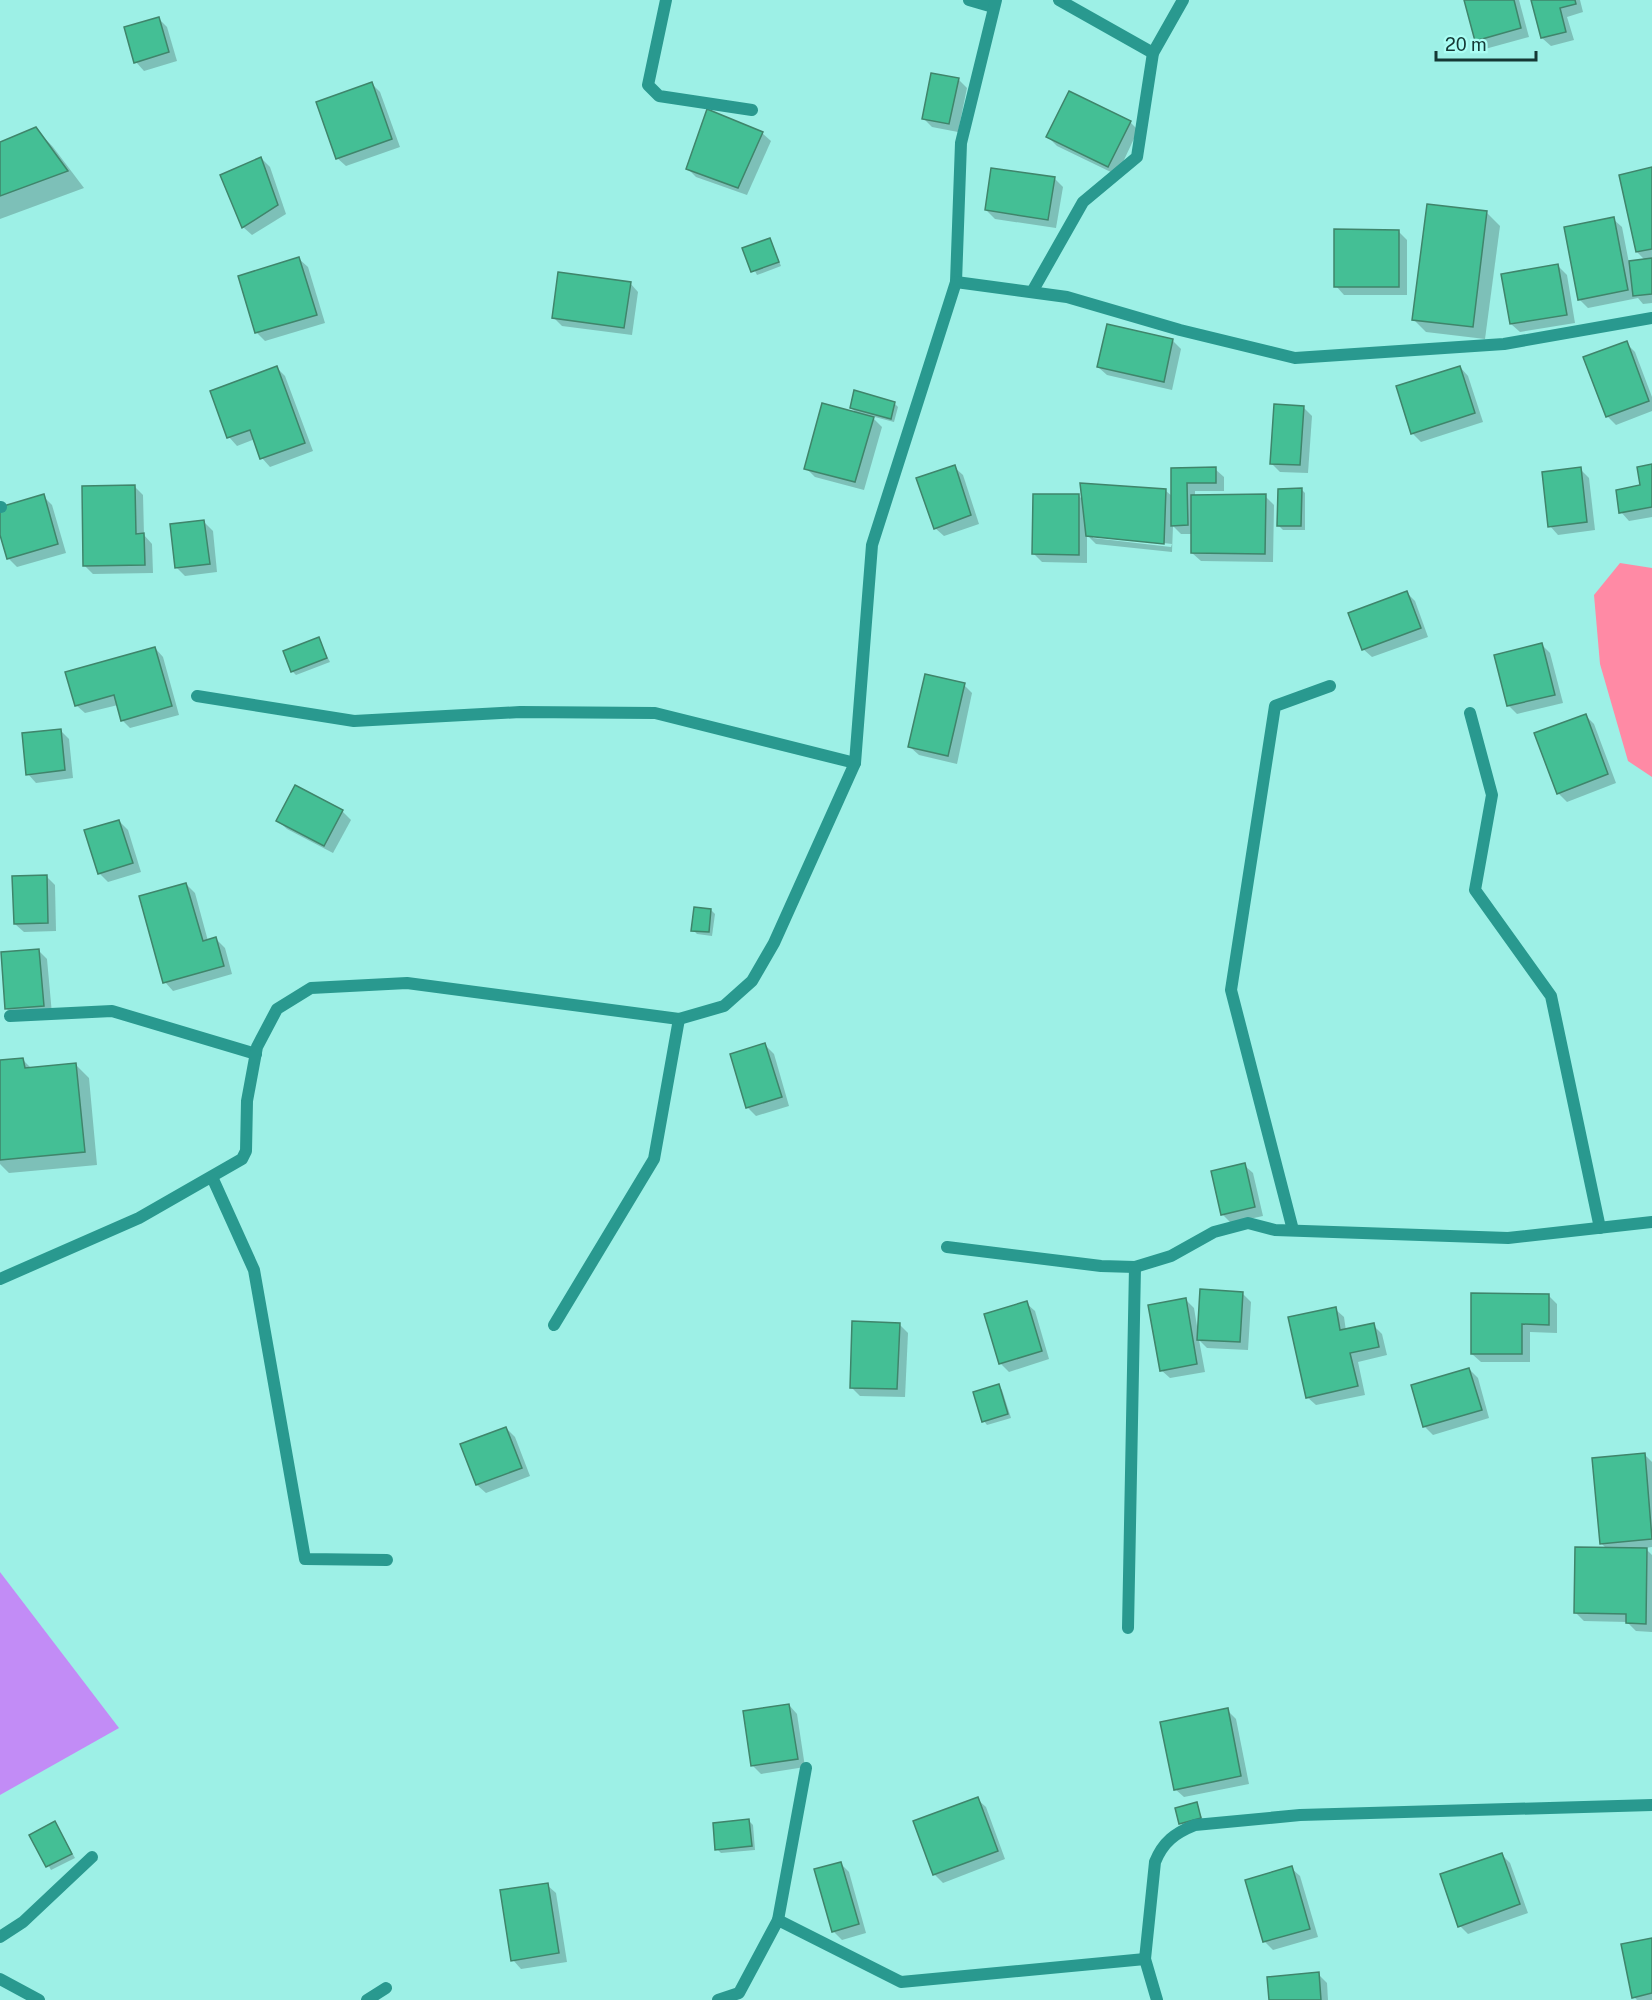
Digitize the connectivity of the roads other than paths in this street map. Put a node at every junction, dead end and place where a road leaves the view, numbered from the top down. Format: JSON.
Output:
{"nodes":[{"id":1,"x":666,"y":0,"type":"edge"},
{"id":2,"x":969,"y":0,"type":"edge"},
{"id":3,"x":1059,"y":0,"type":"edge"},
{"id":4,"x":1183,"y":0,"type":"edge"},
{"id":5,"x":995,"y":3,"type":"edge"},
{"id":6,"x":1153,"y":53,"type":"junction"},
{"id":7,"x":752,"y":110,"type":"dead end"},
{"id":8,"x":956,"y":282,"type":"junction"},
{"id":9,"x":1032,"y":292,"type":"junction"},
{"id":10,"x":1652,"y":318,"type":"edge"},
{"id":11,"x":1330,"y":686,"type":"dead end"},
{"id":12,"x":197,"y":696,"type":"dead end"},
{"id":13,"x":1470,"y":713,"type":"dead end"},
{"id":14,"x":855,"y":763,"type":"junction"},
{"id":15,"x":10,"y":1016,"type":"dead end"},
{"id":16,"x":680,"y":1019,"type":"junction"},
{"id":17,"x":256,"y":1054,"type":"junction"},
{"id":18,"x":212,"y":1177,"type":"junction"},
{"id":19,"x":1652,"y":1222,"type":"edge"},
{"id":20,"x":1600,"y":1228,"type":"junction"},
{"id":21,"x":1293,"y":1230,"type":"junction"},
{"id":22,"x":947,"y":1247,"type":"dead end"},
{"id":23,"x":1135,"y":1267,"type":"junction"},
{"id":24,"x":0,"y":1279,"type":"edge"},
{"id":25,"x":554,"y":1325,"type":"dead end"},
{"id":26,"x":387,"y":1560,"type":"dead end"},
{"id":27,"x":1128,"y":1628,"type":"dead end"},
{"id":28,"x":806,"y":1768,"type":"dead end"},
{"id":29,"x":1652,"y":1805,"type":"edge"},
{"id":30,"x":92,"y":1857,"type":"dead end"},
{"id":31,"x":778,"y":1920,"type":"junction"},
{"id":32,"x":0,"y":1937,"type":"edge"},
{"id":33,"x":1144,"y":1959,"type":"junction"},
{"id":34,"x":0,"y":1979,"type":"edge"},
{"id":35,"x":386,"y":1988,"type":"dead end"},
{"id":36,"x":39,"y":2000,"type":"edge"},
{"id":37,"x":367,"y":2000,"type":"edge"},
{"id":38,"x":718,"y":2000,"type":"edge"},
{"id":39,"x":1157,"y":2000,"type":"edge"}],
"edges":[{"from":1,"to":7,"type":"street"},
{"from":2,"to":5,"type":"street"},
{"from":3,"to":6,"type":"street"},
{"from":4,"to":6,"type":"street"},
{"from":5,"to":8,"type":"street"},
{"from":6,"to":9,"type":"street"},
{"from":8,"to":9,"type":"street"},
{"from":8,"to":14,"type":"street"},
{"from":9,"to":10,"type":"street"},
{"from":11,"to":21,"type":"street"},
{"from":12,"to":14,"type":"street"},
{"from":13,"to":20,"type":"street"},
{"from":14,"to":16,"type":"street"},
{"from":15,"to":17,"type":"street"},
{"from":16,"to":17,"type":"street"},
{"from":16,"to":25,"type":"street"},
{"from":17,"to":18,"type":"street"},
{"from":18,"to":24,"type":"street"},
{"from":18,"to":26,"type":"street"},
{"from":19,"to":20,"type":"street"},
{"from":20,"to":21,"type":"street"},
{"from":21,"to":23,"type":"street"},
{"from":22,"to":23,"type":"street"},
{"from":23,"to":27,"type":"street"},
{"from":28,"to":31,"type":"street"},
{"from":29,"to":33,"type":"street"},
{"from":30,"to":32,"type":"street"},
{"from":31,"to":33,"type":"street"},
{"from":31,"to":38,"type":"street"},
{"from":33,"to":39,"type":"street"},
{"from":34,"to":36,"type":"street"},
{"from":35,"to":37,"type":"street"}]}
